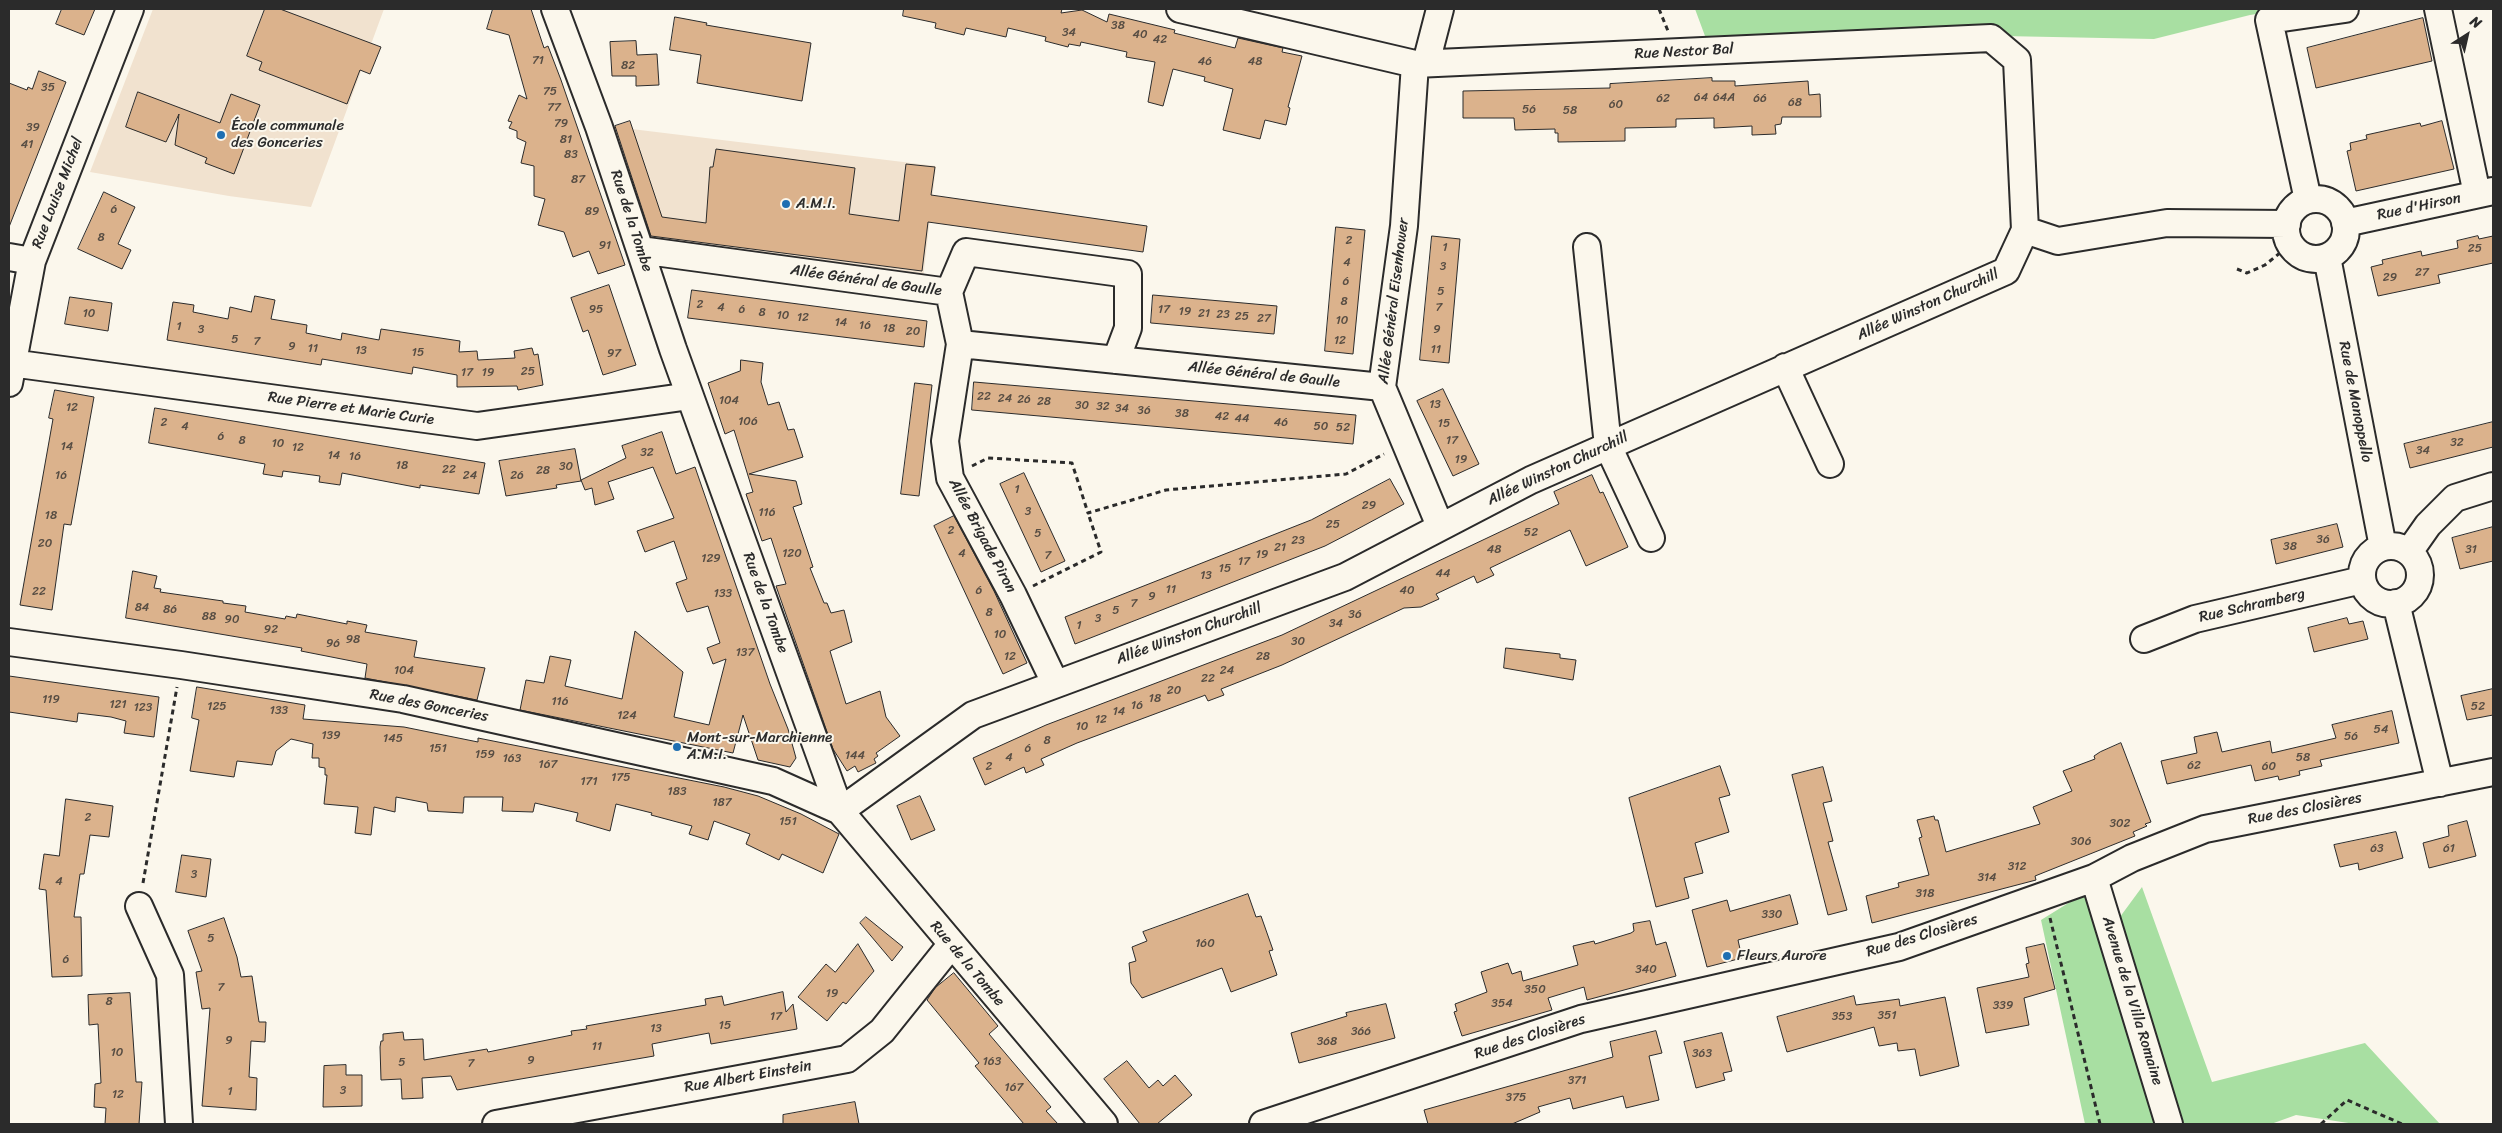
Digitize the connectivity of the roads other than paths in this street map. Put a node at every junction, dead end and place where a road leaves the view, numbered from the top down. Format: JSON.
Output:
{"nodes":[{"id":1,"x":130,"y":9,"type":"edge"},
{"id":2,"x":555,"y":9,"type":"edge"},
{"id":3,"x":1180,"y":9,"type":"edge"},
{"id":4,"x":1440,"y":9,"type":"edge"},
{"id":5,"x":2345,"y":9,"type":"edge"},
{"id":6,"x":2438,"y":9,"type":"edge"},
{"id":7,"x":1420,"y":64,"type":"junction"},
{"id":8,"x":2485,"y":193,"type":"edge"},
{"id":9,"x":2308,"y":200,"type":"junction"},
{"id":10,"x":2345,"y":223,"type":"junction"},
{"id":11,"x":2025,"y":230,"type":"junction"},
{"id":12,"x":2289,"y":234,"type":"junction"},
{"id":13,"x":1587,"y":247,"type":"dead end"},
{"id":14,"x":640,"y":250,"type":"junction"},
{"id":15,"x":2327,"y":257,"type":"junction"},
{"id":16,"x":20,"y":259,"type":"edge"},
{"id":17,"x":949,"y":292,"type":"junction"},
{"id":18,"x":960,"y":344,"type":"junction"},
{"id":19,"x":1116,"y":360,"type":"junction"},
{"id":20,"x":1784,"y":367,"type":"junction"},
{"id":21,"x":10,"y":373,"type":"edge"},
{"id":22,"x":1382,"y":387,"type":"junction"},
{"id":23,"x":690,"y":396,"type":"junction"},
{"id":24,"x":1608,"y":446,"type":"junction"},
{"id":25,"x":1830,"y":464,"type":"dead end"},
{"id":26,"x":2493,"y":486,"type":"edge"},
{"id":27,"x":1440,"y":526,"type":"junction"},
{"id":28,"x":1651,"y":538,"type":"dead end"},
{"id":29,"x":2383,"y":547,"type":"junction"},
{"id":30,"x":2409,"y":552,"type":"junction"},
{"id":31,"x":2362,"y":580,"type":"junction"},
{"id":32,"x":2396,"y":603,"type":"junction"},
{"id":33,"x":2144,"y":639,"type":"dead end"},
{"id":34,"x":9,"y":642,"type":"edge"},
{"id":35,"x":1055,"y":683,"type":"junction"},
{"id":36,"x":2493,"y":772,"type":"edge"},
{"id":37,"x":2440,"y":783,"type":"junction"},
{"id":38,"x":840,"y":811,"type":"junction"},
{"id":39,"x":2094,"y":878,"type":"junction"},
{"id":40,"x":139,"y":906,"type":"road end"},
{"id":41,"x":951,"y":944,"type":"junction"},
{"id":42,"x":179,"y":1124,"type":"edge"},
{"id":43,"x":496,"y":1124,"type":"edge"},
{"id":44,"x":1104,"y":1124,"type":"edge"},
{"id":45,"x":1262,"y":1124,"type":"edge"},
{"id":46,"x":2169,"y":1124,"type":"edge"}],
"edges":[{"from":1,"to":16,"type":"street","name":"Rue Louise Michel"},
{"from":2,"to":14,"type":"street","name":"Rue de la Tombe"},
{"from":3,"to":7,"type":"street","name":"Rue Nestor Bal"},
{"from":4,"to":7,"type":"street","name":"Allée Général Eisenhower"},
{"from":5,"to":9,"type":"street"},
{"from":6,"to":8,"type":"street"},
{"from":7,"to":11,"type":"street","name":"Rue Nestor Bal"},
{"from":7,"to":22,"type":"street","name":"Allée Général Eisenhower"},
{"from":8,"to":10,"type":"street","name":"Rue d'Hirson"},
{"from":9,"to":10,"type":"street"},
{"from":9,"to":12,"type":"street"},
{"from":10,"to":15,"type":"street"},
{"from":11,"to":12,"type":"street"},
{"from":11,"to":20,"type":"street","name":"Allée Winston Churchill"},
{"from":12,"to":15,"type":"street"},
{"from":13,"to":24,"type":"street"},
{"from":14,"to":17,"type":"street","name":"Allée Général de Gaulle"},
{"from":14,"to":23,"type":"street","name":"Rue de la Tombe"},
{"from":15,"to":29,"type":"street","name":"Rue de Manoppello"},
{"from":16,"to":21,"type":"street","name":"Rue Louise Michel"},
{"from":17,"to":18,"type":"street","name":"Allée Brigade Piron"},
{"from":17,"to":19,"type":"street","name":"Allée Général de Gaulle"},
{"from":18,"to":19,"type":"street","name":"Allée Général de Gaulle"},
{"from":18,"to":35,"type":"street","name":"Allée Brigade Piron"},
{"from":19,"to":22,"type":"street","name":"Allée Général de Gaulle"},
{"from":20,"to":24,"type":"street","name":"Allée Winston Churchill"},
{"from":20,"to":25,"type":"street"},
{"from":21,"to":23,"type":"street","name":"Rue Pierre et Marie Curie"},
{"from":22,"to":27,"type":"street","name":"Allée Général Eisenhower"},
{"from":23,"to":38,"type":"street","name":"Rue de la Tombe"},
{"from":24,"to":27,"type":"street","name":"Allée Winston Churchill"},
{"from":24,"to":28,"type":"street"},
{"from":26,"to":30,"type":"street"},
{"from":27,"to":35,"type":"street","name":"Allée Winston Churchill"},
{"from":29,"to":30,"type":"street"},
{"from":29,"to":31,"type":"street"},
{"from":30,"to":32,"type":"street"},
{"from":31,"to":32,"type":"street"},
{"from":31,"to":33,"type":"street","name":"Rue Schramberg"},
{"from":32,"to":37,"type":"street"},
{"from":34,"to":38,"type":"street","name":"Rue des Gonceries"},
{"from":35,"to":38,"type":"street","name":"Allée Winston Churchill"},
{"from":36,"to":37,"type":"street","name":"Rue des Closières"},
{"from":37,"to":39,"type":"street","name":"Rue des Closières"},
{"from":38,"to":41,"type":"street","name":"Rue de la Tombe"},
{"from":39,"to":45,"type":"street","name":"Rue des Closières"},
{"from":39,"to":46,"type":"street","name":"Avenue de la Villa Romaine"},
{"from":40,"to":42,"type":"street"},
{"from":41,"to":43,"type":"street","name":"Rue Albert Einstein"},
{"from":41,"to":44,"type":"street","name":"Rue de la Tombe"}]}
